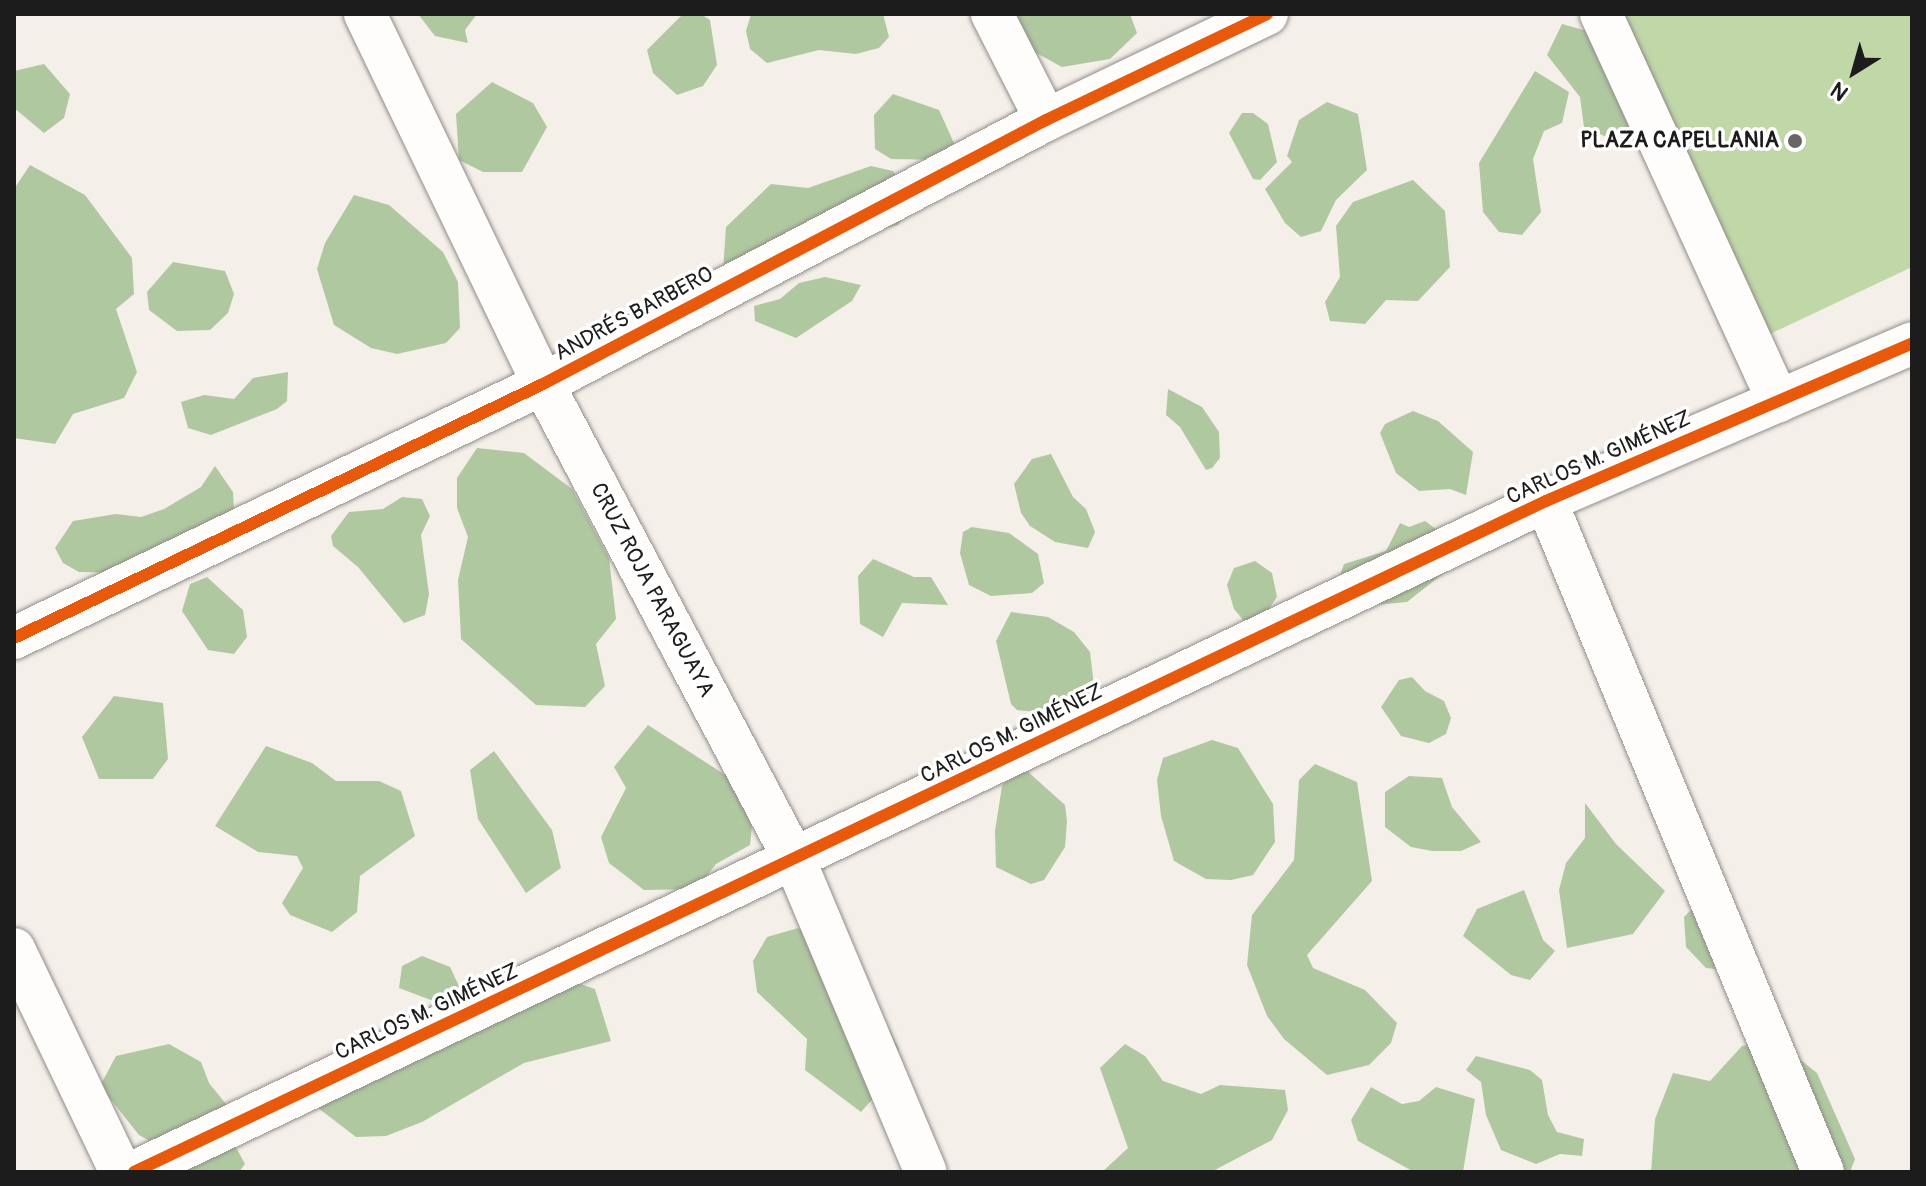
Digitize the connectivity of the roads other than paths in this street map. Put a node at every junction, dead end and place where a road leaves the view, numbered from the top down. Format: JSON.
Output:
{"nodes":[{"id":1,"x":365,"y":14,"type":"edge"},
{"id":2,"x":992,"y":14,"type":"edge"},
{"id":3,"x":1267,"y":14,"type":"edge"},
{"id":4,"x":1601,"y":14,"type":"edge"},
{"id":5,"x":1046,"y":120,"type":"junction"},
{"id":6,"x":1912,"y":343,"type":"edge"},
{"id":7,"x":543,"y":384,"type":"junction"},
{"id":8,"x":1778,"y":401,"type":"junction"},
{"id":9,"x":1546,"y":501,"type":"junction"},
{"id":10,"x":14,"y":638,"type":"edge"},
{"id":11,"x":795,"y":861,"type":"junction"},
{"id":12,"x":14,"y":949,"type":"edge"},
{"id":13,"x":121,"y":1172,"type":"edge"},
{"id":14,"x":134,"y":1172,"type":"edge"},
{"id":15,"x":926,"y":1172,"type":"edge"},
{"id":16,"x":1823,"y":1172,"type":"edge"}],
"edges":[{"from":1,"to":7,"type":"street","name":"CRUZ ROJA PARAGUAYA"},
{"from":2,"to":5,"type":"street"},
{"from":3,"to":5,"type":"street","name":"ANDRÉS BARBERO"},
{"from":4,"to":8,"type":"street"},
{"from":5,"to":7,"type":"street","name":"ANDRÉS BARBERO"},
{"from":6,"to":8,"type":"street","name":"CARLOS M. GIMÉNEZ"},
{"from":7,"to":10,"type":"street","name":"ANDRÉS BARBERO"},
{"from":7,"to":11,"type":"street","name":"CRUZ ROJA PARAGUAYA"},
{"from":8,"to":9,"type":"street","name":"CARLOS M. GIMÉNEZ"},
{"from":9,"to":11,"type":"street","name":"CARLOS M. GIMÉNEZ"},
{"from":9,"to":16,"type":"street"},
{"from":11,"to":14,"type":"street","name":"CARLOS M. GIMÉNEZ"},
{"from":11,"to":15,"type":"street","name":"CRUZ ROJA PARAGUAYA"},
{"from":12,"to":13,"type":"street"}]}
